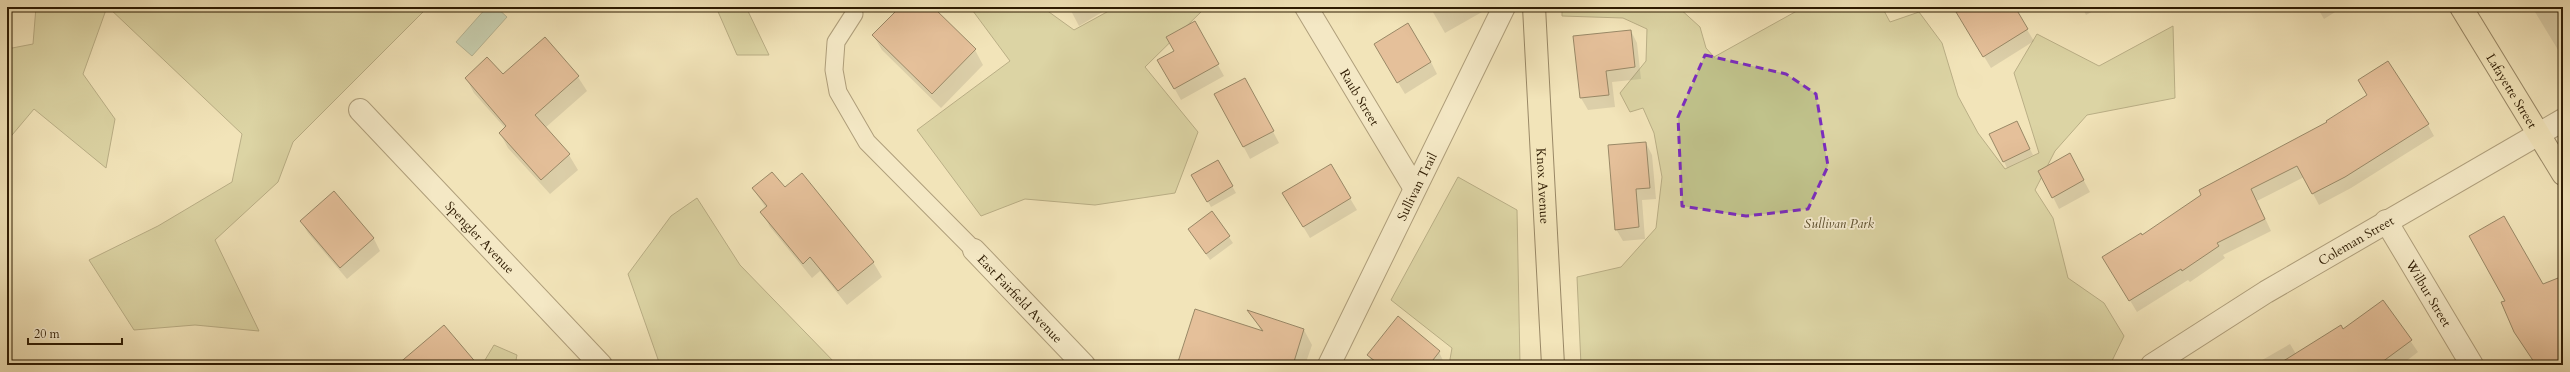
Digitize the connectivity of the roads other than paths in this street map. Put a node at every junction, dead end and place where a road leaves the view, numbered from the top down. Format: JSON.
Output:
{"nodes":[{"id":1,"x":1306,"y":7,"type":"edge"},
{"id":2,"x":1504,"y":7,"type":"edge"},
{"id":3,"x":1534,"y":7,"type":"edge"},
{"id":4,"x":2461,"y":7,"type":"edge"},
{"id":5,"x":854,"y":14,"type":"dead end"},
{"id":6,"x":360,"y":110,"type":"dead end"},
{"id":7,"x":2563,"y":120,"type":"edge"},
{"id":8,"x":2539,"y":135,"type":"junction"},
{"id":9,"x":2563,"y":174,"type":"edge"},
{"id":10,"x":1414,"y":187,"type":"junction"},
{"id":11,"x":2386,"y":222,"type":"junction"},
{"id":12,"x":974,"y":250,"type":"joint"},
{"id":13,"x":601,"y":365,"type":"edge"},
{"id":14,"x":1084,"y":365,"type":"edge"},
{"id":15,"x":1329,"y":365,"type":"edge"},
{"id":16,"x":1553,"y":365,"type":"edge"},
{"id":17,"x":2152,"y":365,"type":"edge"},
{"id":18,"x":2472,"y":365,"type":"edge"}],
"edges":[{"from":1,"to":10,"type":"street","name":"Raub Street"},
{"from":2,"to":10,"type":"street","name":"Sullivan Trail"},
{"from":3,"to":16,"type":"main road","name":"Knox Avenue"},
{"from":4,"to":8,"type":"main road","name":"Lafayette Street"},
{"from":5,"to":12,"type":"lane"},
{"from":6,"to":13,"type":"street","name":"Spengler Avenue"},
{"from":7,"to":8,"type":"street","name":"Coleman Street"},
{"from":8,"to":9,"type":"main road","name":"Lafayette Street"},
{"from":8,"to":11,"type":"street","name":"Coleman Street"},
{"from":10,"to":15,"type":"street","name":"Sullivan Trail"},
{"from":11,"to":17,"type":"street","name":"Coleman Street"},
{"from":11,"to":18,"type":"street","name":"Wilbur Street"},
{"from":12,"to":14,"type":"street","name":"East Fairfield Avenue"}]}
